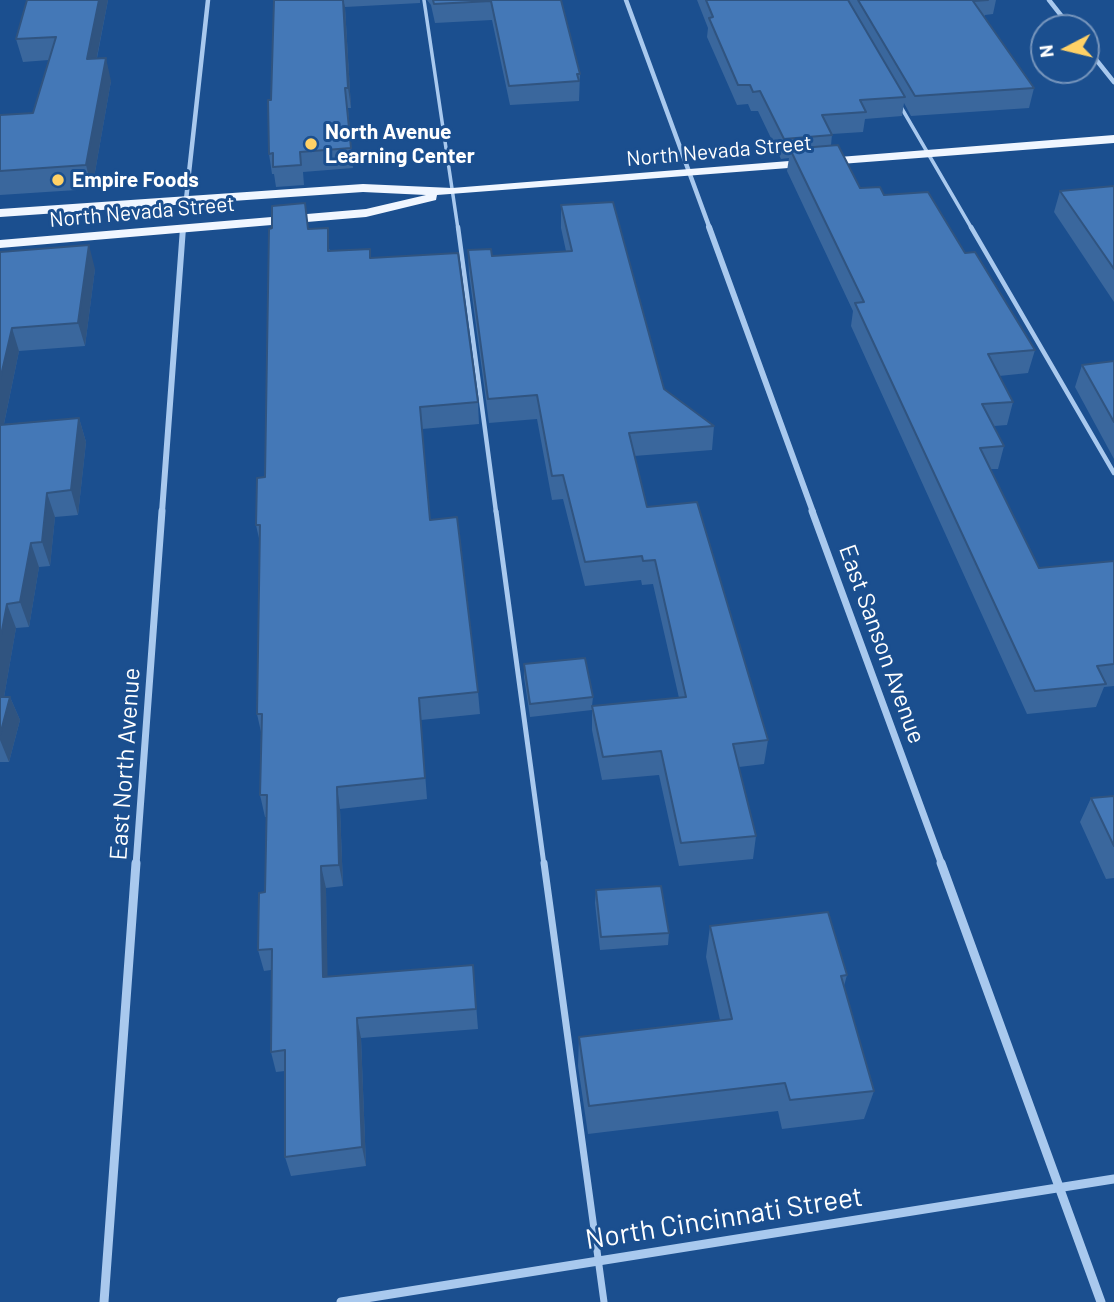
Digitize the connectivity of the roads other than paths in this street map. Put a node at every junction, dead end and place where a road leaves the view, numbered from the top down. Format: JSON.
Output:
{"nodes":[{"id":1,"x":208,"y":0,"type":"edge"},
{"id":2,"x":424,"y":0,"type":"edge"},
{"id":3,"x":626,"y":0,"type":"edge"},
{"id":4,"x":1049,"y":0,"type":"edge"},
{"id":5,"x":1060,"y":14,"type":"edge"},
{"id":6,"x":1100,"y":64,"type":"edge"},
{"id":7,"x":1114,"y":82,"type":"edge"},
{"id":8,"x":899,"y":104,"type":"edge"},
{"id":9,"x":1114,"y":139,"type":"edge"},
{"id":10,"x":928,"y":154,"type":"junction"},
{"id":11,"x":689,"y":172,"type":"junction"},
{"id":12,"x":452,"y":192,"type":"junction"},
{"id":13,"x":186,"y":200,"type":"junction"},
{"id":14,"x":0,"y":213,"type":"edge"},
{"id":15,"x":183,"y":228,"type":"junction"},
{"id":16,"x":0,"y":244,"type":"edge"},
{"id":17,"x":1114,"y":473,"type":"edge"},
{"id":18,"x":1114,"y":1179,"type":"edge"},
{"id":19,"x":1060,"y":1187,"type":"junction"},
{"id":20,"x":598,"y":1261,"type":"junction"},
{"id":21,"x":104,"y":1302,"type":"edge"},
{"id":22,"x":341,"y":1302,"type":"edge"},
{"id":23,"x":604,"y":1302,"type":"edge"},
{"id":24,"x":1101,"y":1302,"type":"edge"}],
"edges":[{"from":1,"to":13,"type":"street"},
{"from":2,"to":12,"type":"lane"},
{"from":3,"to":11,"type":"street","name":"East Sanson Avenue"},
{"from":4,"to":5,"type":"street"},
{"from":6,"to":7,"type":"street"},
{"from":8,"to":10,"type":"lane"},
{"from":9,"to":10,"type":"main road","name":"North Nevada Street"},
{"from":10,"to":11,"type":"main road","name":"North Nevada Street"},
{"from":10,"to":17,"type":"lane"},
{"from":11,"to":12,"type":"main road","name":"North Nevada Street"},
{"from":11,"to":19,"type":"street","name":"East Sanson Avenue"},
{"from":12,"to":13,"type":"main road","name":"North Nevada Street"},
{"from":12,"to":15,"type":"main road","name":"North Nevada Street"},
{"from":12,"to":20,"type":"lane"},
{"from":13,"to":14,"type":"main road","name":"North Nevada Street"},
{"from":15,"to":16,"type":"main road","name":"North Nevada Street"},
{"from":15,"to":21,"type":"street","name":"East North Avenue"},
{"from":18,"to":19,"type":"street","name":"North Cincinnati Street"},
{"from":19,"to":20,"type":"street","name":"North Cincinnati Street"},
{"from":19,"to":24,"type":"street","name":"East Sanson Avenue"},
{"from":20,"to":22,"type":"street","name":"North Cincinnati Street"},
{"from":20,"to":23,"type":"lane"}]}
